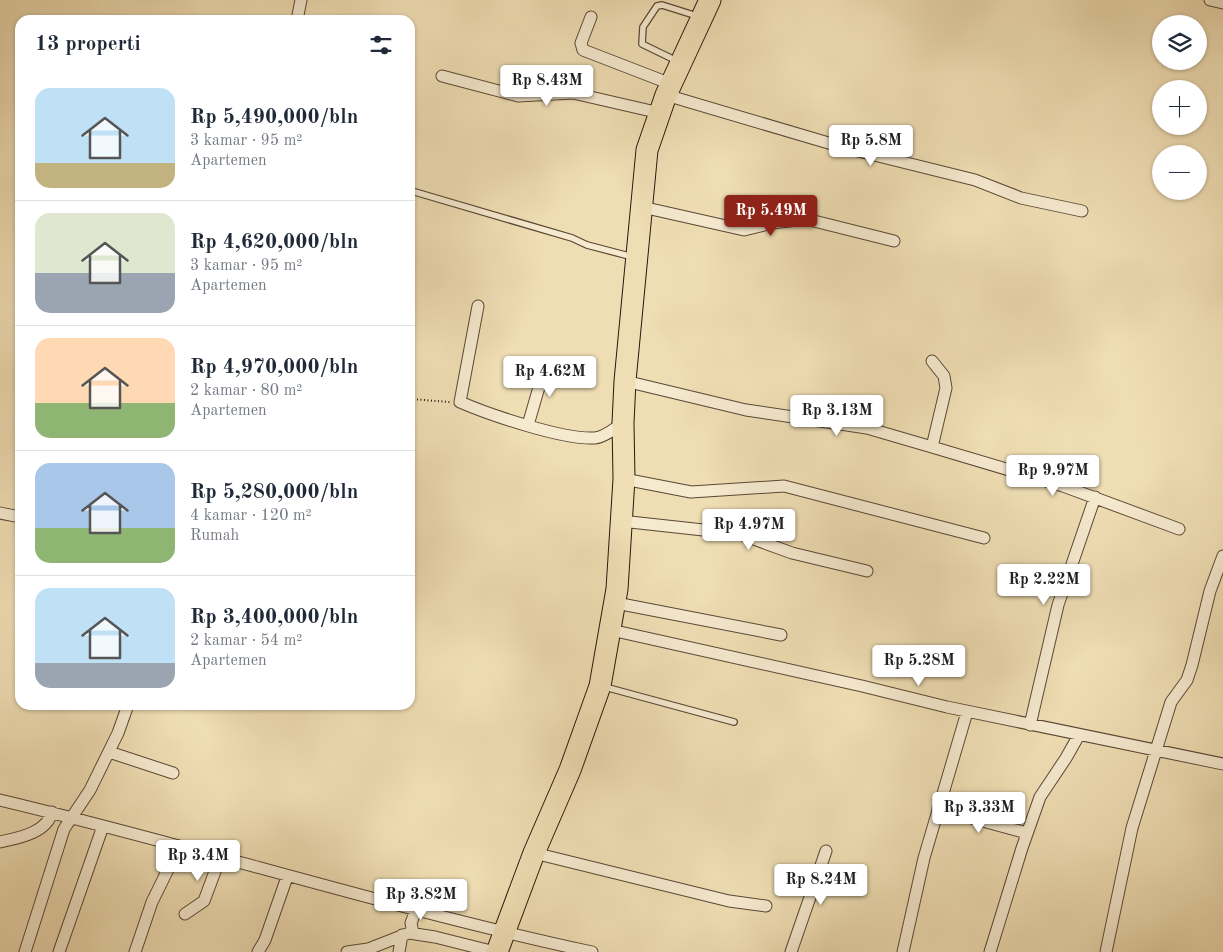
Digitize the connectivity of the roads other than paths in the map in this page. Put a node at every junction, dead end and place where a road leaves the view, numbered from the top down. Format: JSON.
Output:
{"nodes":[{"id":1,"x":301,"y":0,"type":"edge"},
{"id":2,"x":1210,"y":0,"type":"edge"},
{"id":3,"x":1223,"y":3,"type":"edge"},
{"id":4,"x":706,"y":9,"type":"edge"},
{"id":5,"x":298,"y":15,"type":"edge"},
{"id":6,"x":591,"y":18,"type":"dead end"},
{"id":7,"x":681,"y":63,"type":"junction"},
{"id":8,"x":442,"y":76,"type":"dead end"},
{"id":9,"x":666,"y":97,"type":"junction"},
{"id":10,"x":415,"y":192,"type":"edge"},
{"id":11,"x":642,"y":207,"type":"junction"},
{"id":12,"x":1082,"y":211,"type":"dead end"},
{"id":13,"x":894,"y":241,"type":"dead end"},
{"id":14,"x":637,"y":258,"type":"junction"},
{"id":15,"x":478,"y":306,"type":"dead end"},
{"id":16,"x":932,"y":361,"type":"dead end"},
{"id":17,"x":546,"y":363,"type":"dead end"},
{"id":18,"x":625,"y":381,"type":"junction"},
{"id":19,"x":623,"y":423,"type":"junction"},
{"id":20,"x":528,"y":425,"type":"junction"},
{"id":21,"x":932,"y":447,"type":"junction"},
{"id":22,"x":624,"y":479,"type":"junction"},
{"id":23,"x":1095,"y":497,"type":"junction"},
{"id":24,"x":0,"y":514,"type":"edge"},
{"id":25,"x":15,"y":516,"type":"edge"},
{"id":26,"x":621,"y":521,"type":"junction"},
{"id":27,"x":1179,"y":529,"type":"dead end"},
{"id":28,"x":984,"y":538,"type":"dead end"},
{"id":29,"x":1223,"y":556,"type":"edge"},
{"id":30,"x":867,"y":571,"type":"dead end"},
{"id":31,"x":616,"y":603,"type":"junction"},
{"id":32,"x":611,"y":630,"type":"junction"},
{"id":33,"x":781,"y":636,"type":"dead end"},
{"id":34,"x":600,"y":686,"type":"junction"},
{"id":35,"x":126,"y":710,"type":"edge"},
{"id":36,"x":967,"y":712,"type":"junction"},
{"id":37,"x":734,"y":722,"type":"dead end"},
{"id":38,"x":1030,"y":725,"type":"junction"},
{"id":39,"x":1079,"y":735,"type":"junction"},
{"id":40,"x":109,"y":752,"type":"junction"},
{"id":41,"x":1155,"y":752,"type":"junction"},
{"id":42,"x":1223,"y":764,"type":"edge"},
{"id":43,"x":173,"y":773,"type":"dead end"},
{"id":44,"x":0,"y":800,"type":"edge"},
{"id":45,"x":938,"y":809,"type":"junction"},
{"id":46,"x":52,"y":812,"type":"junction"},
{"id":47,"x":70,"y":817,"type":"junction"},
{"id":48,"x":103,"y":826,"type":"junction"},
{"id":49,"x":1027,"y":833,"type":"junction"},
{"id":50,"x":0,"y":842,"type":"edge"},
{"id":51,"x":179,"y":847,"type":"junction"},
{"id":52,"x":826,"y":851,"type":"dead end"},
{"id":53,"x":534,"y":853,"type":"junction"},
{"id":54,"x":220,"y":858,"type":"junction"},
{"id":55,"x":287,"y":877,"type":"junction"},
{"id":56,"x":766,"y":906,"type":"dead end"},
{"id":57,"x":416,"y":910,"type":"junction"},
{"id":58,"x":185,"y":914,"type":"dead end"},
{"id":59,"x":407,"y":934,"type":"junction"},
{"id":60,"x":498,"y":946,"type":"edge"},
{"id":61,"x":25,"y":952,"type":"edge"},
{"id":62,"x":59,"y":952,"type":"edge"},
{"id":63,"x":135,"y":952,"type":"edge"},
{"id":64,"x":258,"y":952,"type":"edge"},
{"id":65,"x":347,"y":952,"type":"edge"},
{"id":66,"x":399,"y":952,"type":"edge"},
{"id":67,"x":592,"y":952,"type":"edge"},
{"id":68,"x":792,"y":952,"type":"edge"},
{"id":69,"x":903,"y":952,"type":"edge"},
{"id":70,"x":990,"y":952,"type":"edge"},
{"id":71,"x":1106,"y":952,"type":"edge"}],
"edges":[{"from":1,"to":5,"type":"street"},
{"from":2,"to":3,"type":"street"},
{"from":4,"to":7,"type":"highway"},
{"from":4,"to":7,"type":"lane"},
{"from":6,"to":9,"type":"street"},
{"from":7,"to":9,"type":"highway"},
{"from":8,"to":9,"type":"street"},
{"from":9,"to":11,"type":"highway"},
{"from":9,"to":12,"type":"street"},
{"from":10,"to":14,"type":"lane"},
{"from":11,"to":13,"type":"street"},
{"from":11,"to":14,"type":"highway"},
{"from":14,"to":18,"type":"highway"},
{"from":15,"to":20,"type":"street"},
{"from":16,"to":21,"type":"street"},
{"from":17,"to":20,"type":"street"},
{"from":18,"to":19,"type":"highway"},
{"from":18,"to":21,"type":"street"},
{"from":19,"to":20,"type":"street"},
{"from":19,"to":22,"type":"highway"},
{"from":21,"to":23,"type":"street"},
{"from":22,"to":26,"type":"highway"},
{"from":22,"to":28,"type":"street"},
{"from":23,"to":27,"type":"street"},
{"from":23,"to":38,"type":"street"},
{"from":24,"to":25,"type":"street"},
{"from":26,"to":30,"type":"street"},
{"from":26,"to":31,"type":"highway"},
{"from":29,"to":41,"type":"street"},
{"from":31,"to":32,"type":"highway"},
{"from":31,"to":33,"type":"street"},
{"from":32,"to":34,"type":"highway"},
{"from":32,"to":36,"type":"street"},
{"from":34,"to":37,"type":"lane"},
{"from":34,"to":53,"type":"highway"},
{"from":35,"to":40,"type":"street"},
{"from":36,"to":38,"type":"street"},
{"from":36,"to":45,"type":"street"},
{"from":38,"to":39,"type":"street"},
{"from":39,"to":41,"type":"street"},
{"from":39,"to":49,"type":"street"},
{"from":40,"to":43,"type":"street"},
{"from":40,"to":47,"type":"street"},
{"from":41,"to":42,"type":"street"},
{"from":41,"to":71,"type":"street"},
{"from":44,"to":46,"type":"street"},
{"from":45,"to":49,"type":"street"},
{"from":45,"to":69,"type":"street"},
{"from":46,"to":47,"type":"street"},
{"from":46,"to":50,"type":"street"},
{"from":47,"to":48,"type":"street"},
{"from":47,"to":61,"type":"street"},
{"from":48,"to":51,"type":"street"},
{"from":48,"to":62,"type":"street"},
{"from":49,"to":70,"type":"street"},
{"from":51,"to":54,"type":"street"},
{"from":51,"to":63,"type":"street"},
{"from":52,"to":68,"type":"street"},
{"from":53,"to":56,"type":"street"},
{"from":53,"to":60,"type":"highway"},
{"from":54,"to":55,"type":"street"},
{"from":54,"to":58,"type":"street"},
{"from":55,"to":57,"type":"street"},
{"from":55,"to":64,"type":"street"},
{"from":57,"to":59,"type":"street"},
{"from":57,"to":60,"type":"street"},
{"from":59,"to":60,"type":"street"},
{"from":59,"to":65,"type":"street"},
{"from":59,"to":66,"type":"street"},
{"from":60,"to":67,"type":"street"}]}
